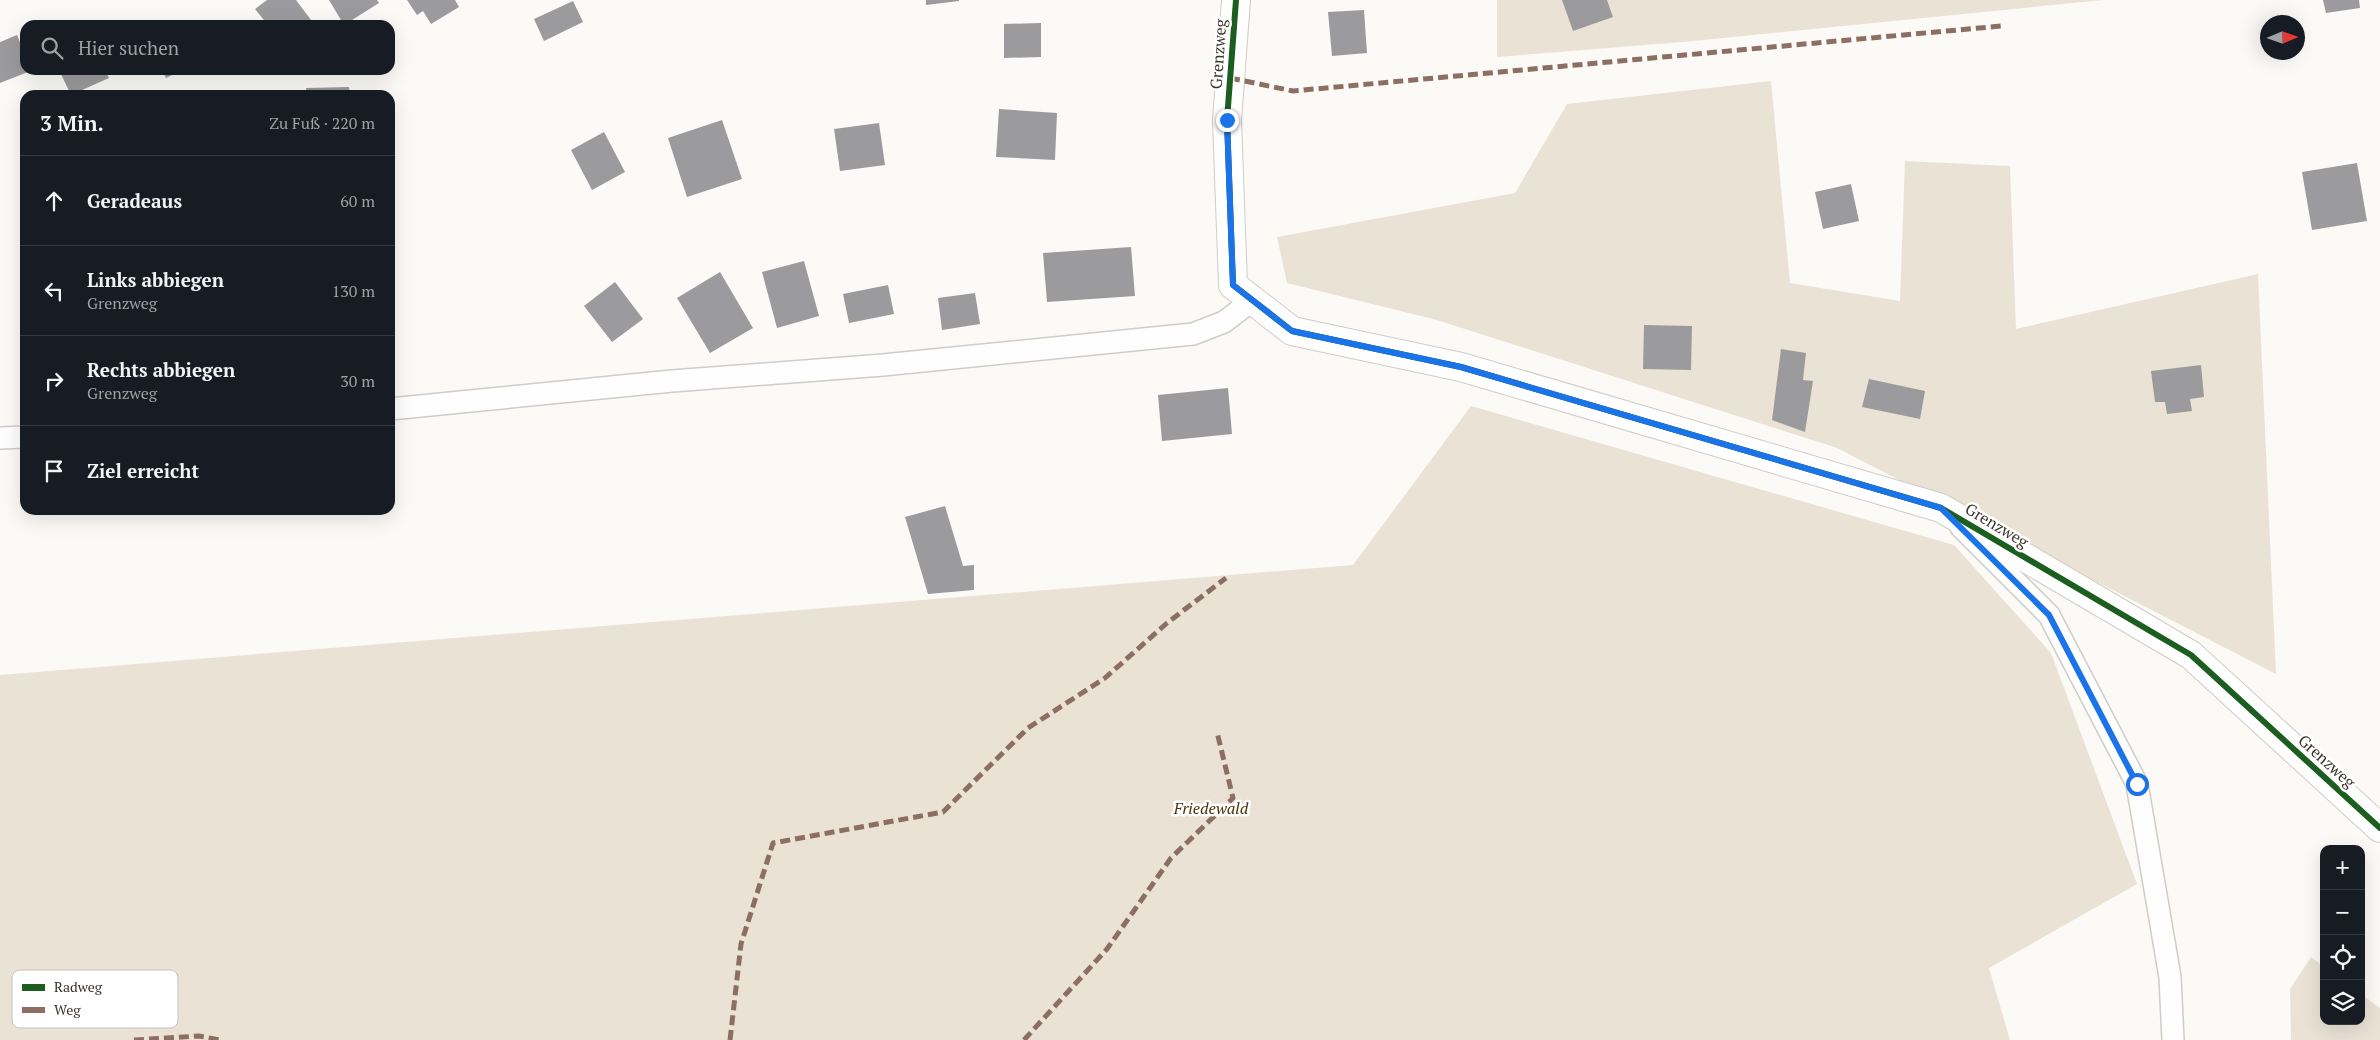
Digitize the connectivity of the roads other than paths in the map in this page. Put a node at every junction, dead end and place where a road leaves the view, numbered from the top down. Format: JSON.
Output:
{"nodes":[{"id":1,"x":1236,"y":0,"type":"edge"},
{"id":2,"x":1253,"y":300,"type":"junction"},
{"id":3,"x":395,"y":409,"type":"edge"},
{"id":4,"x":20,"y":437,"type":"edge"},
{"id":5,"x":0,"y":438,"type":"edge"},
{"id":6,"x":1941,"y":508,"type":"junction"},
{"id":7,"x":2380,"y":828,"type":"edge"},
{"id":8,"x":2173,"y":1040,"type":"edge"}],
"edges":[{"from":1,"to":2,"type":"street","name":"Grenzweg"},
{"from":2,"to":3,"type":"lane"},
{"from":2,"to":6,"type":"street","name":"Grenzweg"},
{"from":4,"to":5,"type":"lane"},
{"from":6,"to":7,"type":"street","name":"Grenzweg"},
{"from":6,"to":8,"type":"lane"}]}
